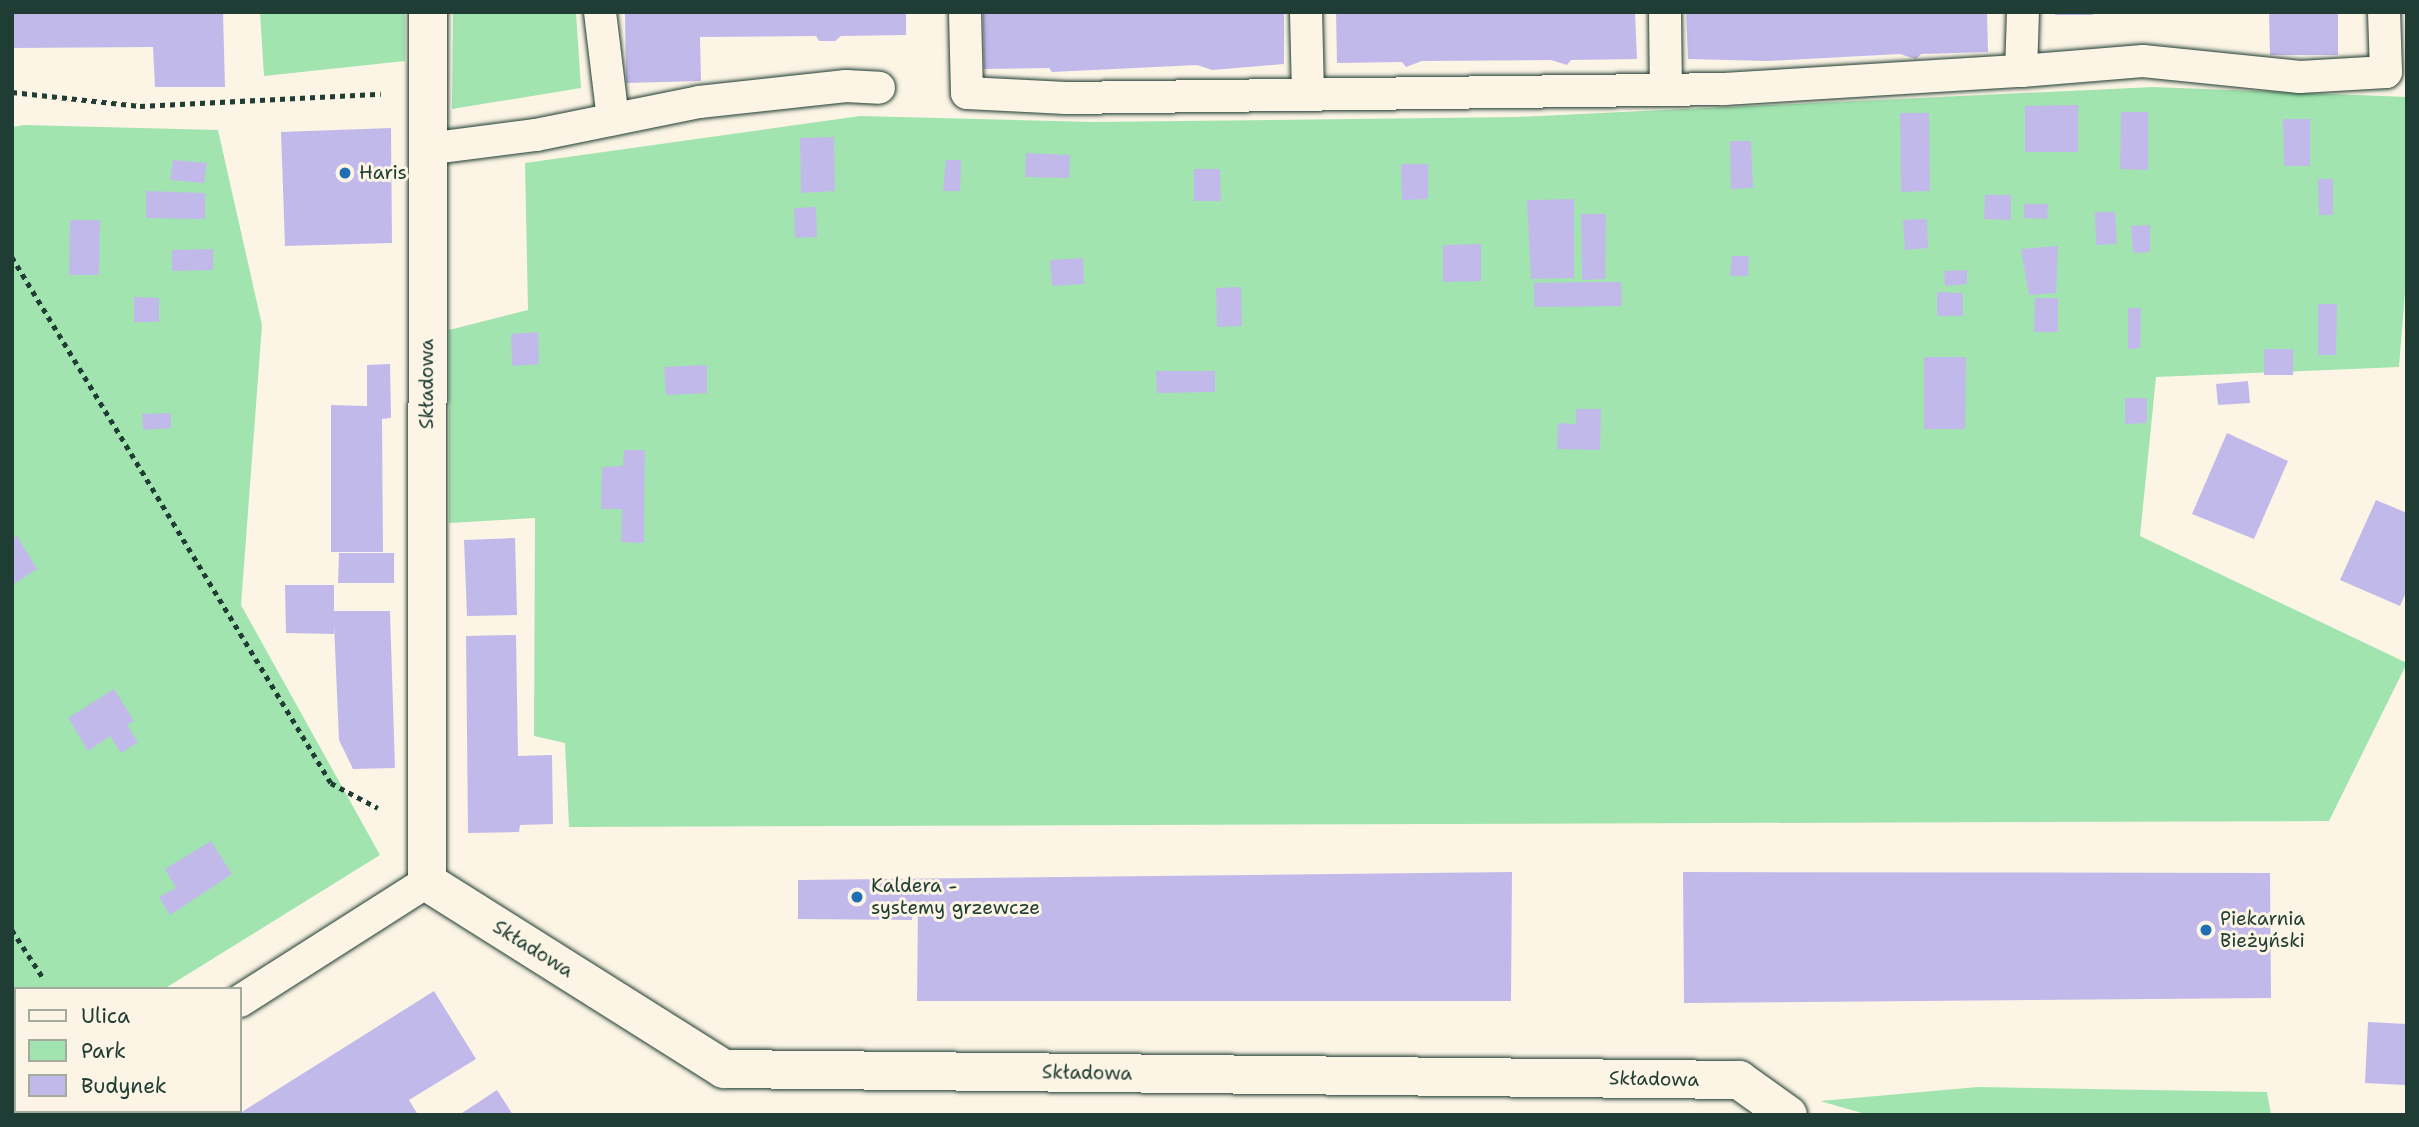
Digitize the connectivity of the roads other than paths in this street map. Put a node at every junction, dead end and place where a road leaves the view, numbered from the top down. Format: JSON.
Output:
{"nodes":[{"id":1,"x":428,"y":12,"type":"edge"},
{"id":2,"x":600,"y":12,"type":"edge"},
{"id":3,"x":965,"y":12,"type":"edge"},
{"id":4,"x":1306,"y":12,"type":"edge"},
{"id":5,"x":1665,"y":12,"type":"edge"},
{"id":6,"x":2023,"y":12,"type":"edge"},
{"id":7,"x":2384,"y":12,"type":"edge"},
{"id":8,"x":2021,"y":71,"type":"junction"},
{"id":9,"x":879,"y":88,"type":"dead end"},
{"id":10,"x":1666,"y":90,"type":"junction"},
{"id":11,"x":1308,"y":95,"type":"junction"},
{"id":12,"x":613,"y":119,"type":"junction"},
{"id":13,"x":426,"y":149,"type":"junction"},
{"id":14,"x":427,"y":882,"type":"junction"},
{"id":15,"x":242,"y":999,"type":"edge"},
{"id":16,"x":1788,"y":1115,"type":"edge"}],
"edges":[{"from":1,"to":13,"type":"street","name":"Składowa"},
{"from":2,"to":12,"type":"lane"},
{"from":3,"to":11,"type":"lane"},
{"from":4,"to":11,"type":"lane"},
{"from":5,"to":10,"type":"lane"},
{"from":6,"to":8,"type":"lane"},
{"from":7,"to":8,"type":"lane"},
{"from":8,"to":10,"type":"lane"},
{"from":9,"to":12,"type":"lane"},
{"from":10,"to":11,"type":"lane"},
{"from":12,"to":13,"type":"lane"},
{"from":13,"to":14,"type":"street","name":"Składowa"},
{"from":14,"to":15,"type":"lane"},
{"from":14,"to":16,"type":"street","name":"Składowa"}]}
